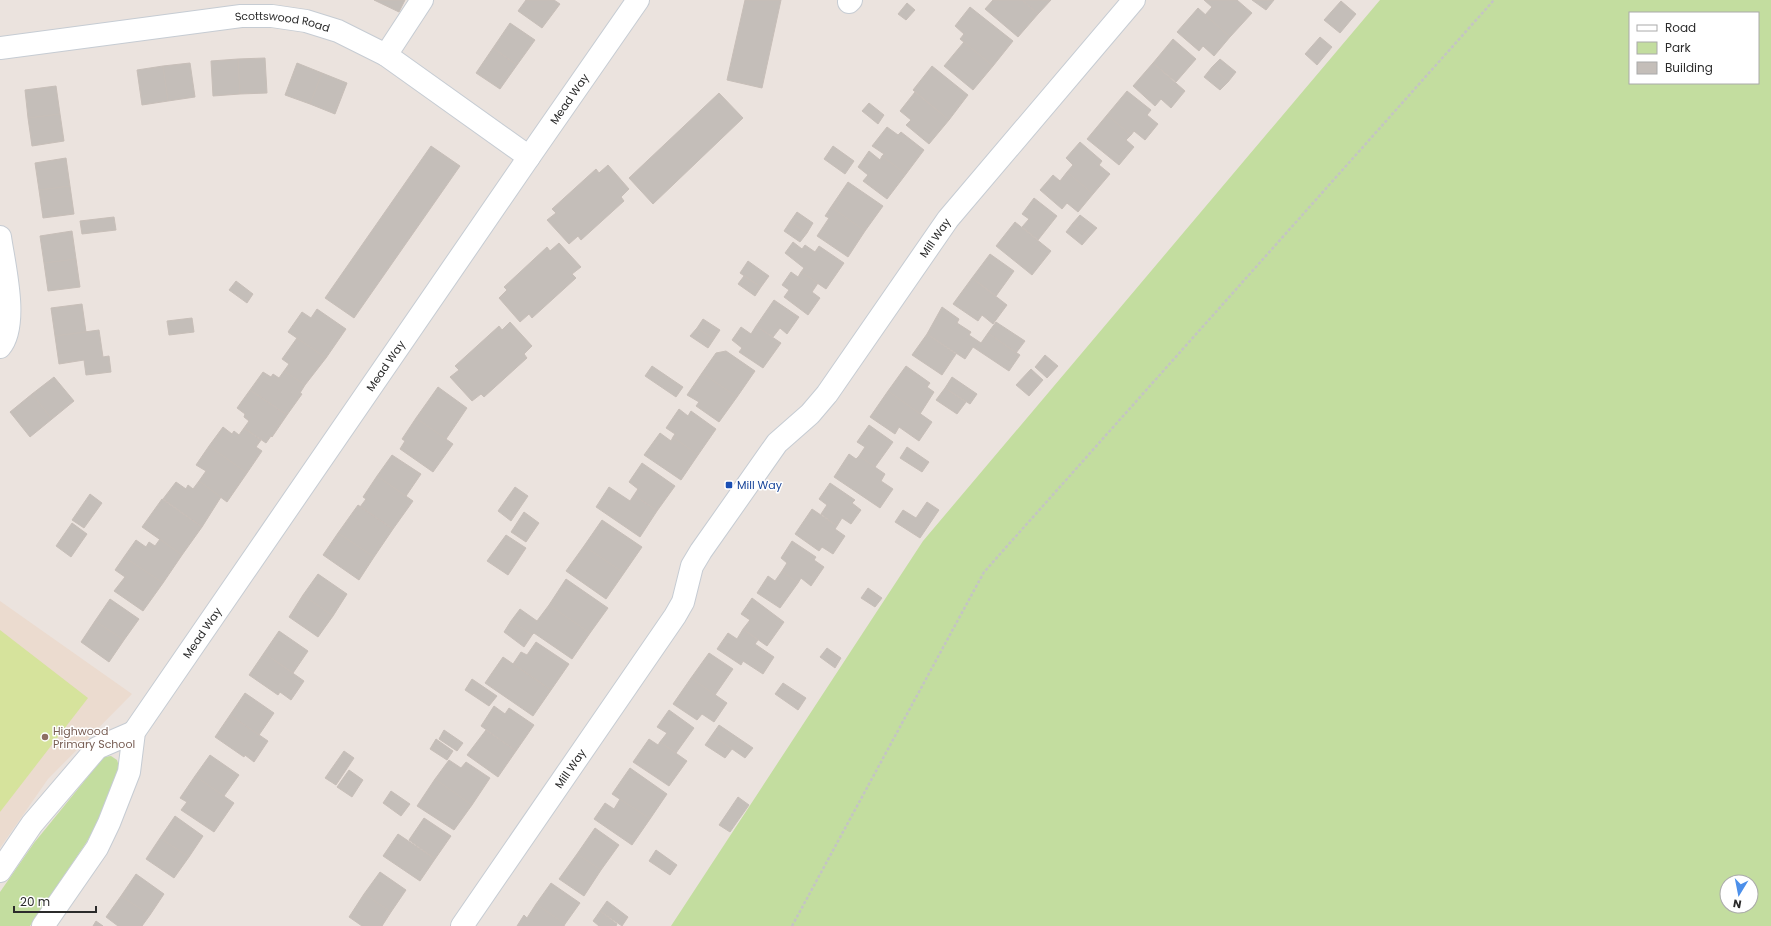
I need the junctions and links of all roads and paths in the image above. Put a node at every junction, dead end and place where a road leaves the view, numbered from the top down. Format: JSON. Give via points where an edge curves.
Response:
{"nodes":[{"id":1,"x":422,"y":0,"type":"edge"},
{"id":2,"x":638,"y":0,"type":"edge"},
{"id":3,"x":1134,"y":0,"type":"edge"},
{"id":4,"x":1494,"y":0,"type":"edge"},
{"id":5,"x":0,"y":48,"type":"edge"},
{"id":6,"x":386,"y":55,"type":"junction"},
{"id":7,"x":529,"y":157,"type":"junction"},
{"id":8,"x":0,"y":237,"type":"edge"},
{"id":9,"x":0,"y":347,"type":"edge"},
{"id":10,"x":134,"y":732,"type":"junction"},
{"id":11,"x":2,"y":864,"type":"edge"},
{"id":12,"x":43,"y":926,"type":"edge"},
{"id":13,"x":462,"y":926,"type":"edge"},
{"id":14,"x":792,"y":926,"type":"edge"}],
"edges":[{"from":1,"to":6,"type":"street"},
{"from":2,"to":7,"type":"street","name":"Mead Way"},
{"from":3,"to":13,"type":"street","name":"Mill Way","via":[[948,218],[827,394],[765,458],[701,550],[692,566],[683,602],[675,616]]},
{"from":4,"to":14,"type":"path","via":[[984,572]]},
{"from":5,"to":6,"type":"street","name":"Scottswood Road","via":[[241,16],[272,16],[306,21],[338,31]]},
{"from":6,"to":7,"type":"street","name":"Scottswood Road"},
{"from":7,"to":10,"type":"street","name":"Mead Way"},
{"from":8,"to":9,"type":"street","via":[[10,308],[6,340]]},
{"from":10,"to":11,"type":"street","via":[[97,748],[32,824]]},
{"from":10,"to":12,"type":"street","name":"Mead Way","via":[[129,772],[109,824],[97,848]]}]}
